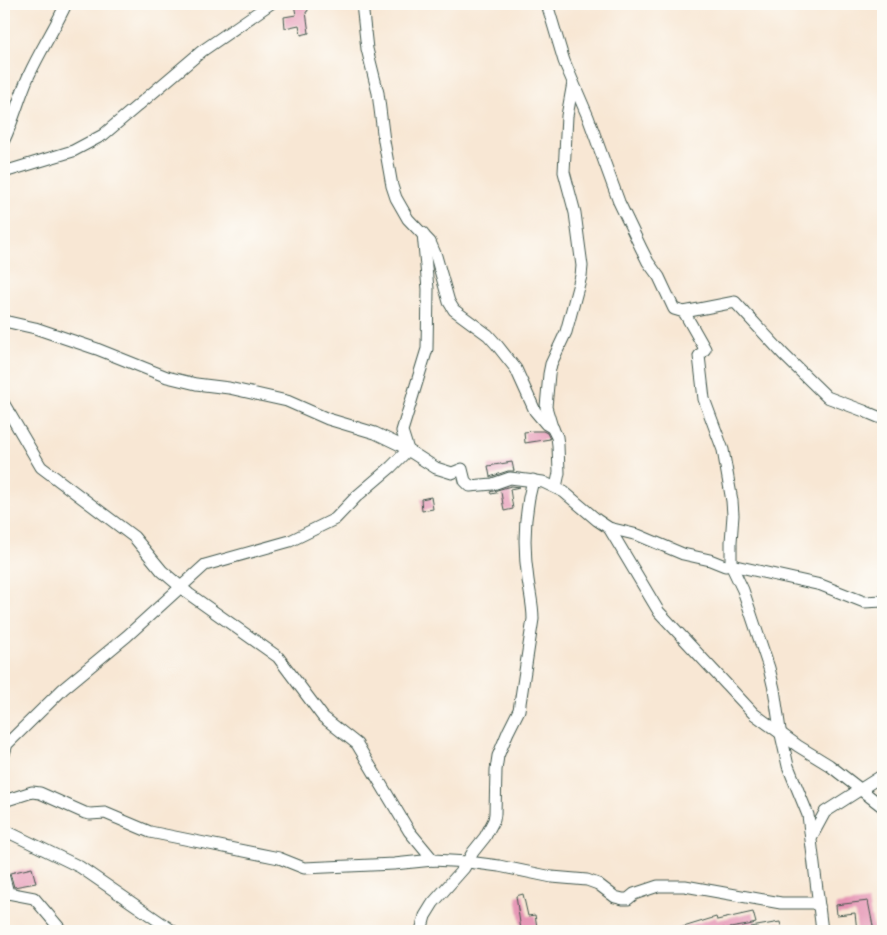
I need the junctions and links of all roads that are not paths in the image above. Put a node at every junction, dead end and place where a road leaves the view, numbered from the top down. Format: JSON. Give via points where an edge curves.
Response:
{"nodes":[{"id":1,"x":66,"y":4,"type":"edge"},
{"id":2,"x":270,"y":4,"type":"edge"},
{"id":3,"x":362,"y":4,"type":"edge"},
{"id":4,"x":547,"y":4,"type":"edge"},
{"id":5,"x":573,"y":83,"type":"junction"},
{"id":6,"x":4,"y":140,"type":"edge"},
{"id":7,"x":4,"y":172,"type":"edge"},
{"id":8,"x":422,"y":233,"type":"junction"},
{"id":9,"x":684,"y":312,"type":"junction"},
{"id":10,"x":4,"y":321,"type":"edge"},
{"id":11,"x":4,"y":404,"type":"edge"},
{"id":12,"x":883,"y":420,"type":"edge"},
{"id":13,"x":552,"y":428,"type":"junction"},
{"id":14,"x":408,"y":450,"type":"junction"},
{"id":15,"x":533,"y":480,"type":"junction"},
{"id":16,"x":556,"y":487,"type":"junction"},
{"id":17,"x":609,"y":528,"type":"junction"},
{"id":18,"x":731,"y":565,"type":"junction"},
{"id":19,"x":181,"y":587,"type":"junction"},
{"id":20,"x":883,"y":601,"type":"edge"},
{"id":21,"x":781,"y":734,"type":"junction"},
{"id":22,"x":4,"y":754,"type":"edge"},
{"id":23,"x":883,"y":775,"type":"edge"},
{"id":24,"x":861,"y":789,"type":"junction"},
{"id":25,"x":4,"y":801,"type":"edge"},
{"id":26,"x":883,"y":807,"type":"edge"},
{"id":27,"x":4,"y":830,"type":"edge"},
{"id":28,"x":812,"y":836,"type":"junction"},
{"id":29,"x":433,"y":860,"type":"junction"},
{"id":30,"x":468,"y":862,"type":"junction"},
{"id":31,"x":4,"y":878,"type":"edge"},
{"id":32,"x":819,"y":906,"type":"junction"},
{"id":33,"x":62,"y":931,"type":"edge"},
{"id":34,"x":173,"y":931,"type":"edge"},
{"id":35,"x":421,"y":931,"type":"edge"},
{"id":36,"x":822,"y":931,"type":"edge"}],
"edges":[{"from":1,"to":6,"type":"street","via":[[29,74]]},
{"from":2,"to":7,"type":"street","via":[[186,63],[103,135],[65,154]]},
{"from":3,"to":8,"type":"street","via":[[392,186],[408,219]]},
{"from":4,"to":5,"type":"street"},
{"from":5,"to":9,"type":"street","via":[[631,229],[648,262],[660,277],[674,309]]},
{"from":5,"to":13,"type":"street","via":[[567,116],[564,172],[575,213],[582,266],[566,332],[550,364],[546,407]]},
{"from":8,"to":13,"type":"street","via":[[436,256],[448,302],[497,345],[516,369],[535,411]]},
{"from":8,"to":14,"type":"street","via":[[428,289],[427,349],[402,431]]},
{"from":9,"to":12,"type":"street","via":[[735,302],[827,398]]},
{"from":9,"to":18,"type":"street","via":[[704,349],[699,356],[702,389],[722,450],[732,501]]},
{"from":10,"to":14,"type":"street","via":[[97,349],[167,377],[287,401],[328,419],[375,433]]},
{"from":11,"to":19,"type":"street","via":[[41,466],[134,537],[162,571]]},
{"from":13,"to":16,"type":"street","via":[[559,453]]},
{"from":14,"to":15,"type":"street","via":[[436,468],[452,473],[462,469],[465,482],[470,486],[493,484],[510,478]]},
{"from":14,"to":19,"type":"street","via":[[334,519],[290,541],[205,565]]},
{"from":15,"to":16,"type":"street"},
{"from":15,"to":30,"type":"street","via":[[524,531],[533,619],[521,699],[498,756],[494,820]]},
{"from":16,"to":17,"type":"street"},
{"from":17,"to":18,"type":"street","via":[[638,535],[696,558]]},
{"from":17,"to":21,"type":"street","via":[[659,612],[754,714]]},
{"from":18,"to":20,"type":"street","via":[[821,585],[864,602]]},
{"from":18,"to":21,"type":"street","via":[[769,668]]},
{"from":19,"to":22,"type":"street","via":[[63,689],[7,744]]},
{"from":19,"to":29,"type":"street","via":[[278,657],[323,717],[357,744],[409,831]]},
{"from":21,"to":24,"type":"street"},
{"from":21,"to":28,"type":"street","via":[[788,766],[808,815]]},
{"from":23,"to":24,"type":"street"},
{"from":24,"to":26,"type":"street"},
{"from":24,"to":28,"type":"street","via":[[825,812]]},
{"from":25,"to":29,"type":"street","via":[[32,792],[40,793],[85,813],[105,814],[150,832],[279,858],[304,868]]},
{"from":27,"to":34,"type":"street","via":[[80,867]]},
{"from":28,"to":32,"type":"street"},
{"from":29,"to":30,"type":"street"},
{"from":30,"to":32,"type":"street","via":[[587,880],[623,899],[658,886],[678,886]]},
{"from":30,"to":35,"type":"street","via":[[432,903]]},
{"from":31,"to":33,"type":"street","via":[[8,893],[34,898]]},
{"from":32,"to":36,"type":"street"}]}
